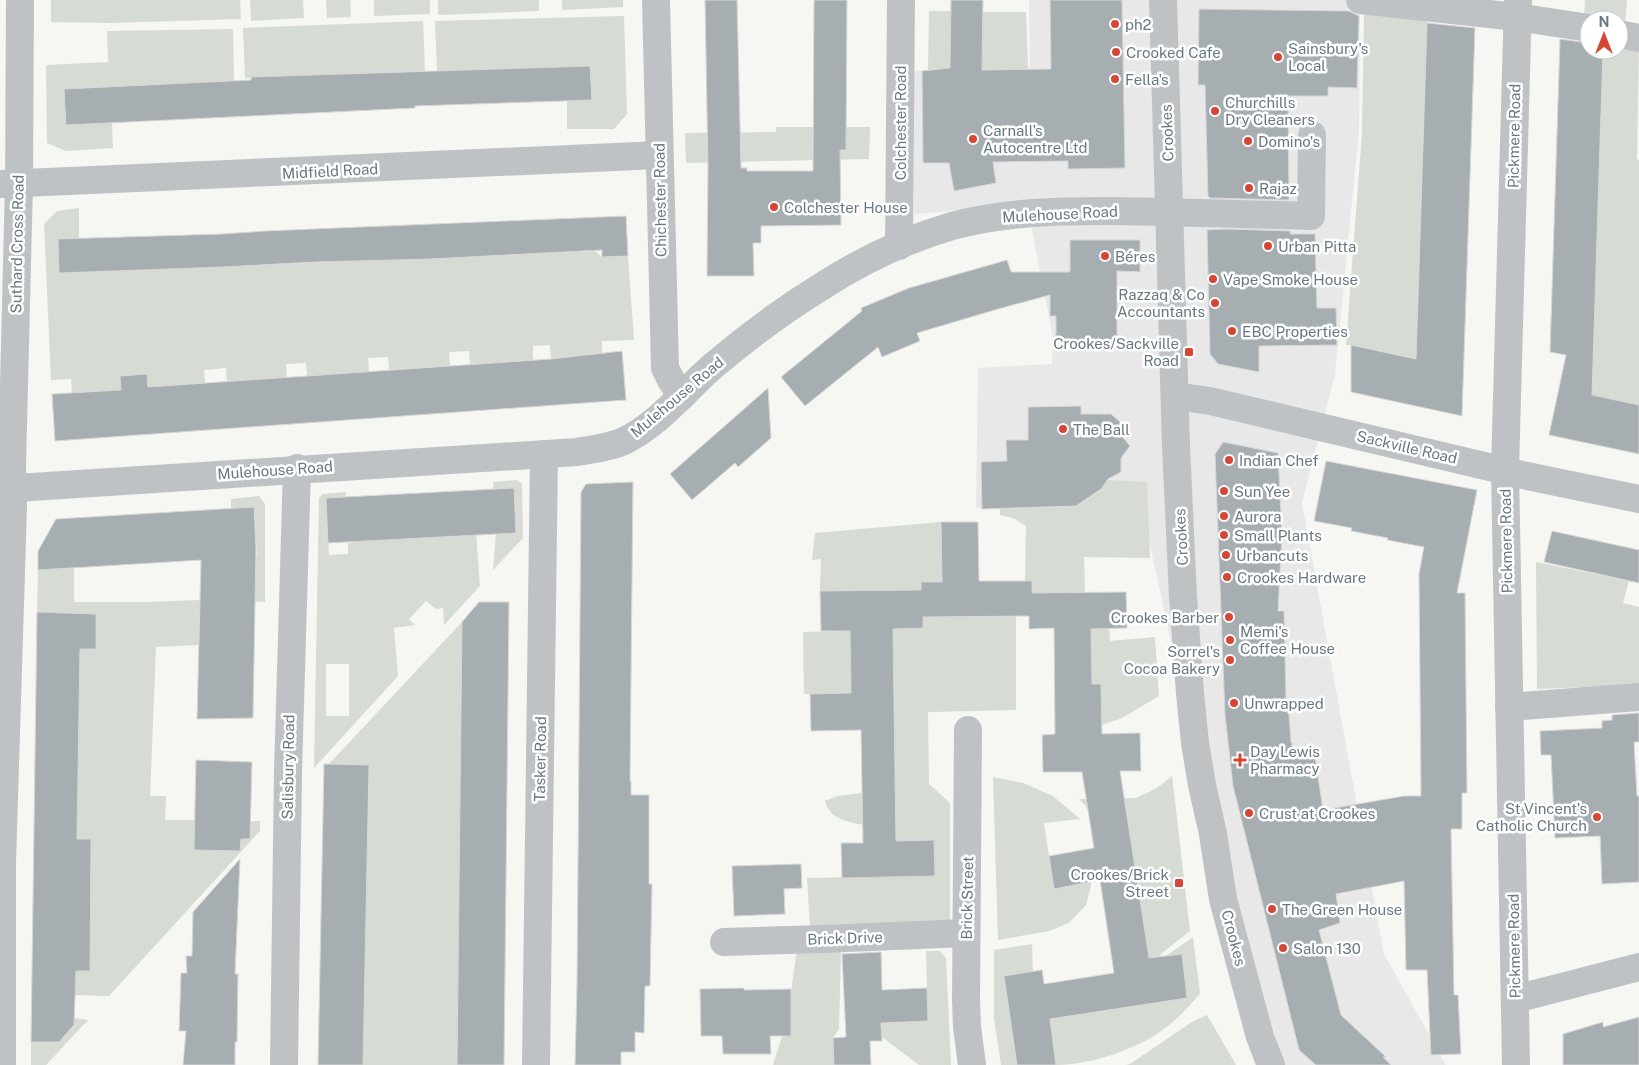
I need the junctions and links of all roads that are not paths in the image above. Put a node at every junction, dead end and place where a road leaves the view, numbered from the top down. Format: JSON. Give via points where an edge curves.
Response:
{"nodes":[{"id":1,"x":20,"y":0,"type":"edge"},
{"id":2,"x":656,"y":0,"type":"edge"},
{"id":3,"x":901,"y":0,"type":"edge"},
{"id":4,"x":1163,"y":0,"type":"edge"},
{"id":5,"x":1360,"y":0,"type":"edge"},
{"id":6,"x":1517,"y":9,"type":"edge"},
{"id":7,"x":1579,"y":26,"type":"edge"},
{"id":8,"x":1312,"y":135,"type":"dead end"},
{"id":9,"x":659,"y":155,"type":"junction"},
{"id":10,"x":9,"y":183,"type":"edge"},
{"id":11,"x":1170,"y":213,"type":"junction"},
{"id":12,"x":900,"y":246,"type":"junction"},
{"id":13,"x":682,"y":396,"type":"junction"},
{"id":14,"x":1175,"y":396,"type":"junction"},
{"id":15,"x":544,"y":454,"type":"junction"},
{"id":16,"x":297,"y":468,"type":"junction"},
{"id":17,"x":1505,"y":470,"type":"junction"},
{"id":18,"x":6,"y":488,"type":"edge"},
{"id":19,"x":1639,"y":499,"type":"edge"},
{"id":20,"x":1639,"y":697,"type":"edge"},
{"id":21,"x":1510,"y":708,"type":"junction"},
{"id":22,"x":968,"y":730,"type":"dead end"},
{"id":23,"x":1,"y":862,"type":"edge"},
{"id":24,"x":966,"y":933,"type":"junction"},
{"id":25,"x":724,"y":942,"type":"dead end"},
{"id":26,"x":1639,"y":967,"type":"edge"},
{"id":27,"x":1515,"y":999,"type":"junction"},
{"id":28,"x":2,"y":1065,"type":"edge"},
{"id":29,"x":284,"y":1065,"type":"edge"},
{"id":30,"x":536,"y":1065,"type":"edge"},
{"id":31,"x":972,"y":1065,"type":"edge"},
{"id":32,"x":1271,"y":1065,"type":"edge"},
{"id":33,"x":1516,"y":1065,"type":"edge"}],
"edges":[{"from":1,"to":10,"type":"street","name":"Suthard Cross Road"},
{"from":2,"to":9,"type":"street","name":"Chichester Road"},
{"from":3,"to":12,"type":"street","name":"Colchester Road"},
{"from":4,"to":11,"type":"street","name":"Crookes"},
{"from":5,"to":6,"type":"street"},
{"from":6,"to":7,"type":"street"},
{"from":6,"to":17,"type":"street","name":"Pickmere Road"},
{"from":8,"to":11,"type":"street","name":"Mulehouse Road","via":[[1311,216]]},
{"from":9,"to":10,"type":"street","name":"Midfield Road"},
{"from":9,"to":13,"type":"street","name":"Chichester Road","via":[[665,368]]},
{"from":10,"to":18,"type":"street","name":"Suthard Cross Road","via":[[12,466]]},
{"from":11,"to":12,"type":"street","name":"Mulehouse Road","via":[[1028,213],[953,226]]},
{"from":11,"to":14,"type":"street","name":"Crookes"},
{"from":12,"to":13,"type":"street","name":"Mulehouse Road","via":[[825,284],[776,317],[711,368]]},
{"from":13,"to":15,"type":"street","name":"Mulehouse Road","via":[[623,442],[605,448]]},
{"from":14,"to":17,"type":"street","name":"Sackville Road","via":[[1210,401]]},
{"from":14,"to":32,"type":"street","name":"Crookes","via":[[1183,596],[1195,743],[1223,900]]},
{"from":15,"to":16,"type":"street","name":"Mulehouse Road"},
{"from":15,"to":30,"type":"street","name":"Tasker Road"},
{"from":16,"to":18,"type":"street","name":"Mulehouse Road"},
{"from":16,"to":29,"type":"street","name":"Salisbury Road"},
{"from":17,"to":19,"type":"street","name":"Sackville Road"},
{"from":17,"to":21,"type":"street","name":"Pickmere Road"},
{"from":18,"to":23,"type":"street","name":"Suthard Cross Road"},
{"from":20,"to":21,"type":"street"},
{"from":21,"to":27,"type":"street","name":"Pickmere Road"},
{"from":22,"to":24,"type":"street","name":"Brick Street"},
{"from":23,"to":28,"type":"street","name":"Suthard Cross Road"},
{"from":24,"to":25,"type":"street","name":"Brick Drive"},
{"from":24,"to":31,"type":"street","name":"Brick Street","via":[[967,1018]]},
{"from":26,"to":27,"type":"street"},
{"from":27,"to":33,"type":"street","name":"Pickmere Road"}]}
